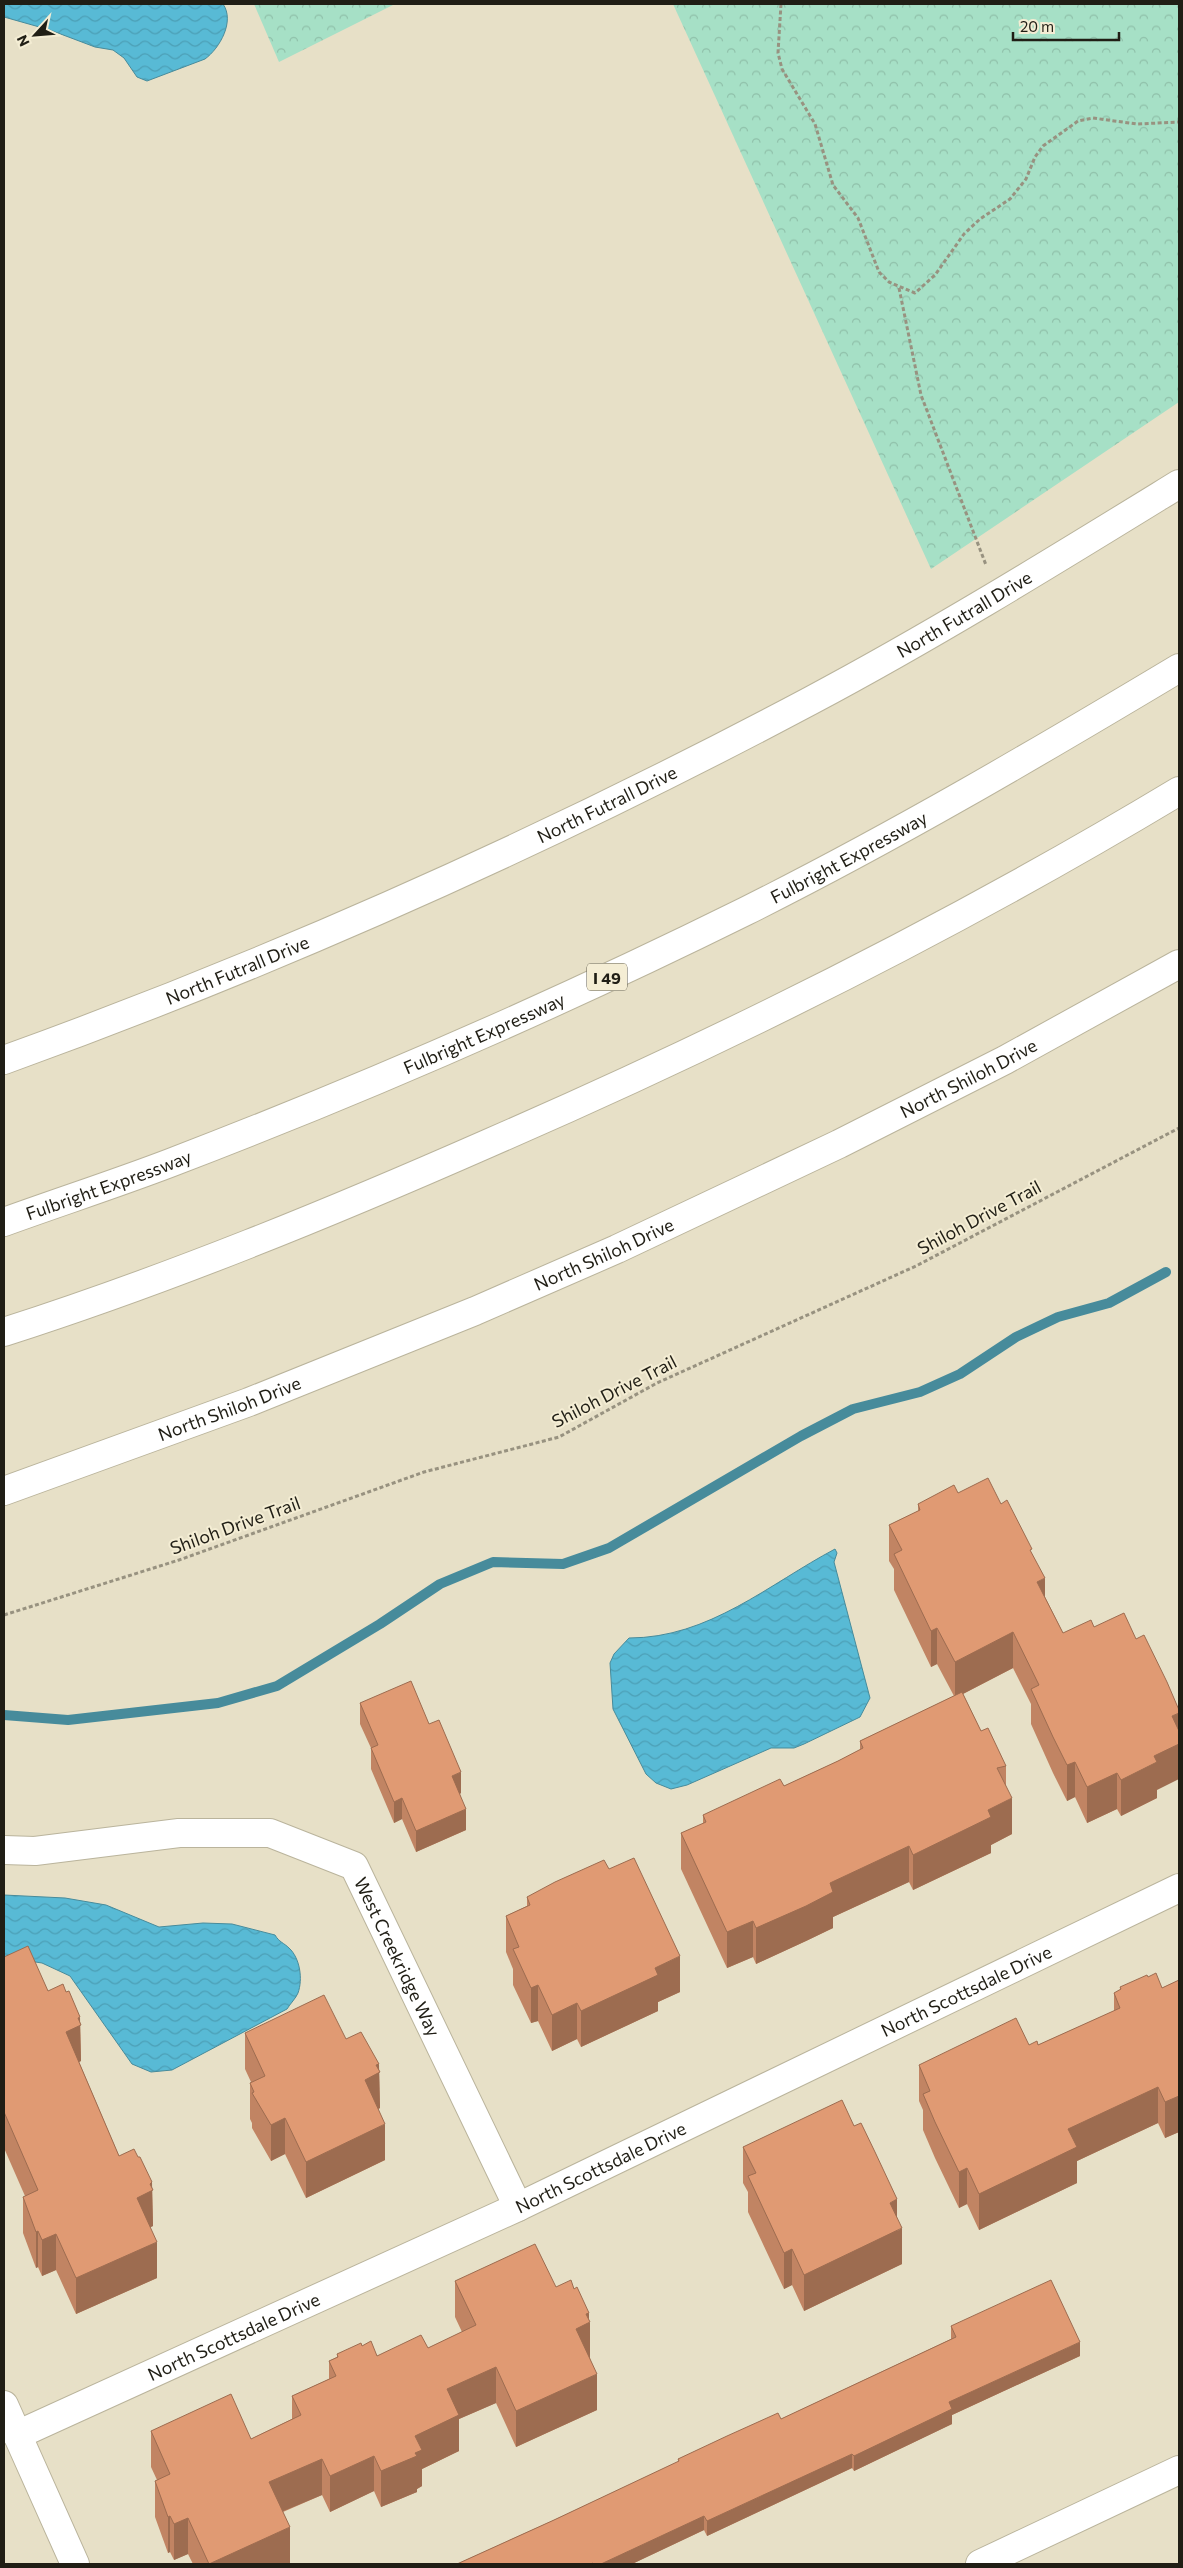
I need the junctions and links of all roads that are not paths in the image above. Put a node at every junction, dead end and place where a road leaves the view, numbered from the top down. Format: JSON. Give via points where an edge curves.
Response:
{"nodes":[{"id":1,"x":1179,"y":484,"type":"edge"},
{"id":2,"x":1179,"y":668,"type":"edge"},
{"id":3,"x":1179,"y":791,"type":"edge"},
{"id":4,"x":1178,"y":968,"type":"edge"},
{"id":5,"x":4,"y":1060,"type":"edge"},
{"id":6,"x":4,"y":1222,"type":"edge"},
{"id":7,"x":4,"y":1332,"type":"edge"},
{"id":8,"x":4,"y":1491,"type":"edge"},
{"id":9,"x":4,"y":1850,"type":"edge"},
{"id":10,"x":1179,"y":1888,"type":"edge"},
{"id":11,"x":518,"y":2207,"type":"junction"},
{"id":12,"x":4,"y":2405,"type":"edge"},
{"id":13,"x":17,"y":2435,"type":"junction"},
{"id":14,"x":1179,"y":2470,"type":"edge"},
{"id":15,"x":74,"y":2564,"type":"edge"},
{"id":16,"x":980,"y":2564,"type":"edge"}],
"edges":[{"from":1,"to":5,"type":"main road","name":"North Futrall Drive","via":[[995,597],[811,700],[638,789],[346,924],[219,978]]},
{"from":2,"to":6,"type":"main road","name":"Fulbright Expressway","number":"I 49","via":[[918,820],[746,911],[564,998],[364,1086],[168,1164]]},
{"from":3,"to":7,"type":"main road","via":[[895,949],[758,1020],[568,1109],[411,1178],[208,1260]]},
{"from":4,"to":8,"type":"main road","name":"North Shiloh Drive","via":[[848,1140],[618,1249],[248,1402]]},
{"from":9,"to":11,"type":"main road","name":"West Creekridge Way","via":[[35,1851],[179,1832],[270,1833],[354,1866]]},
{"from":10,"to":11,"type":"main road","name":"North Scottsdale Drive"},
{"from":11,"to":13,"type":"main road","name":"North Scottsdale Drive"},
{"from":12,"to":13,"type":"main road"},
{"from":13,"to":15,"type":"main road"},
{"from":14,"to":16,"type":"main road"}]}
